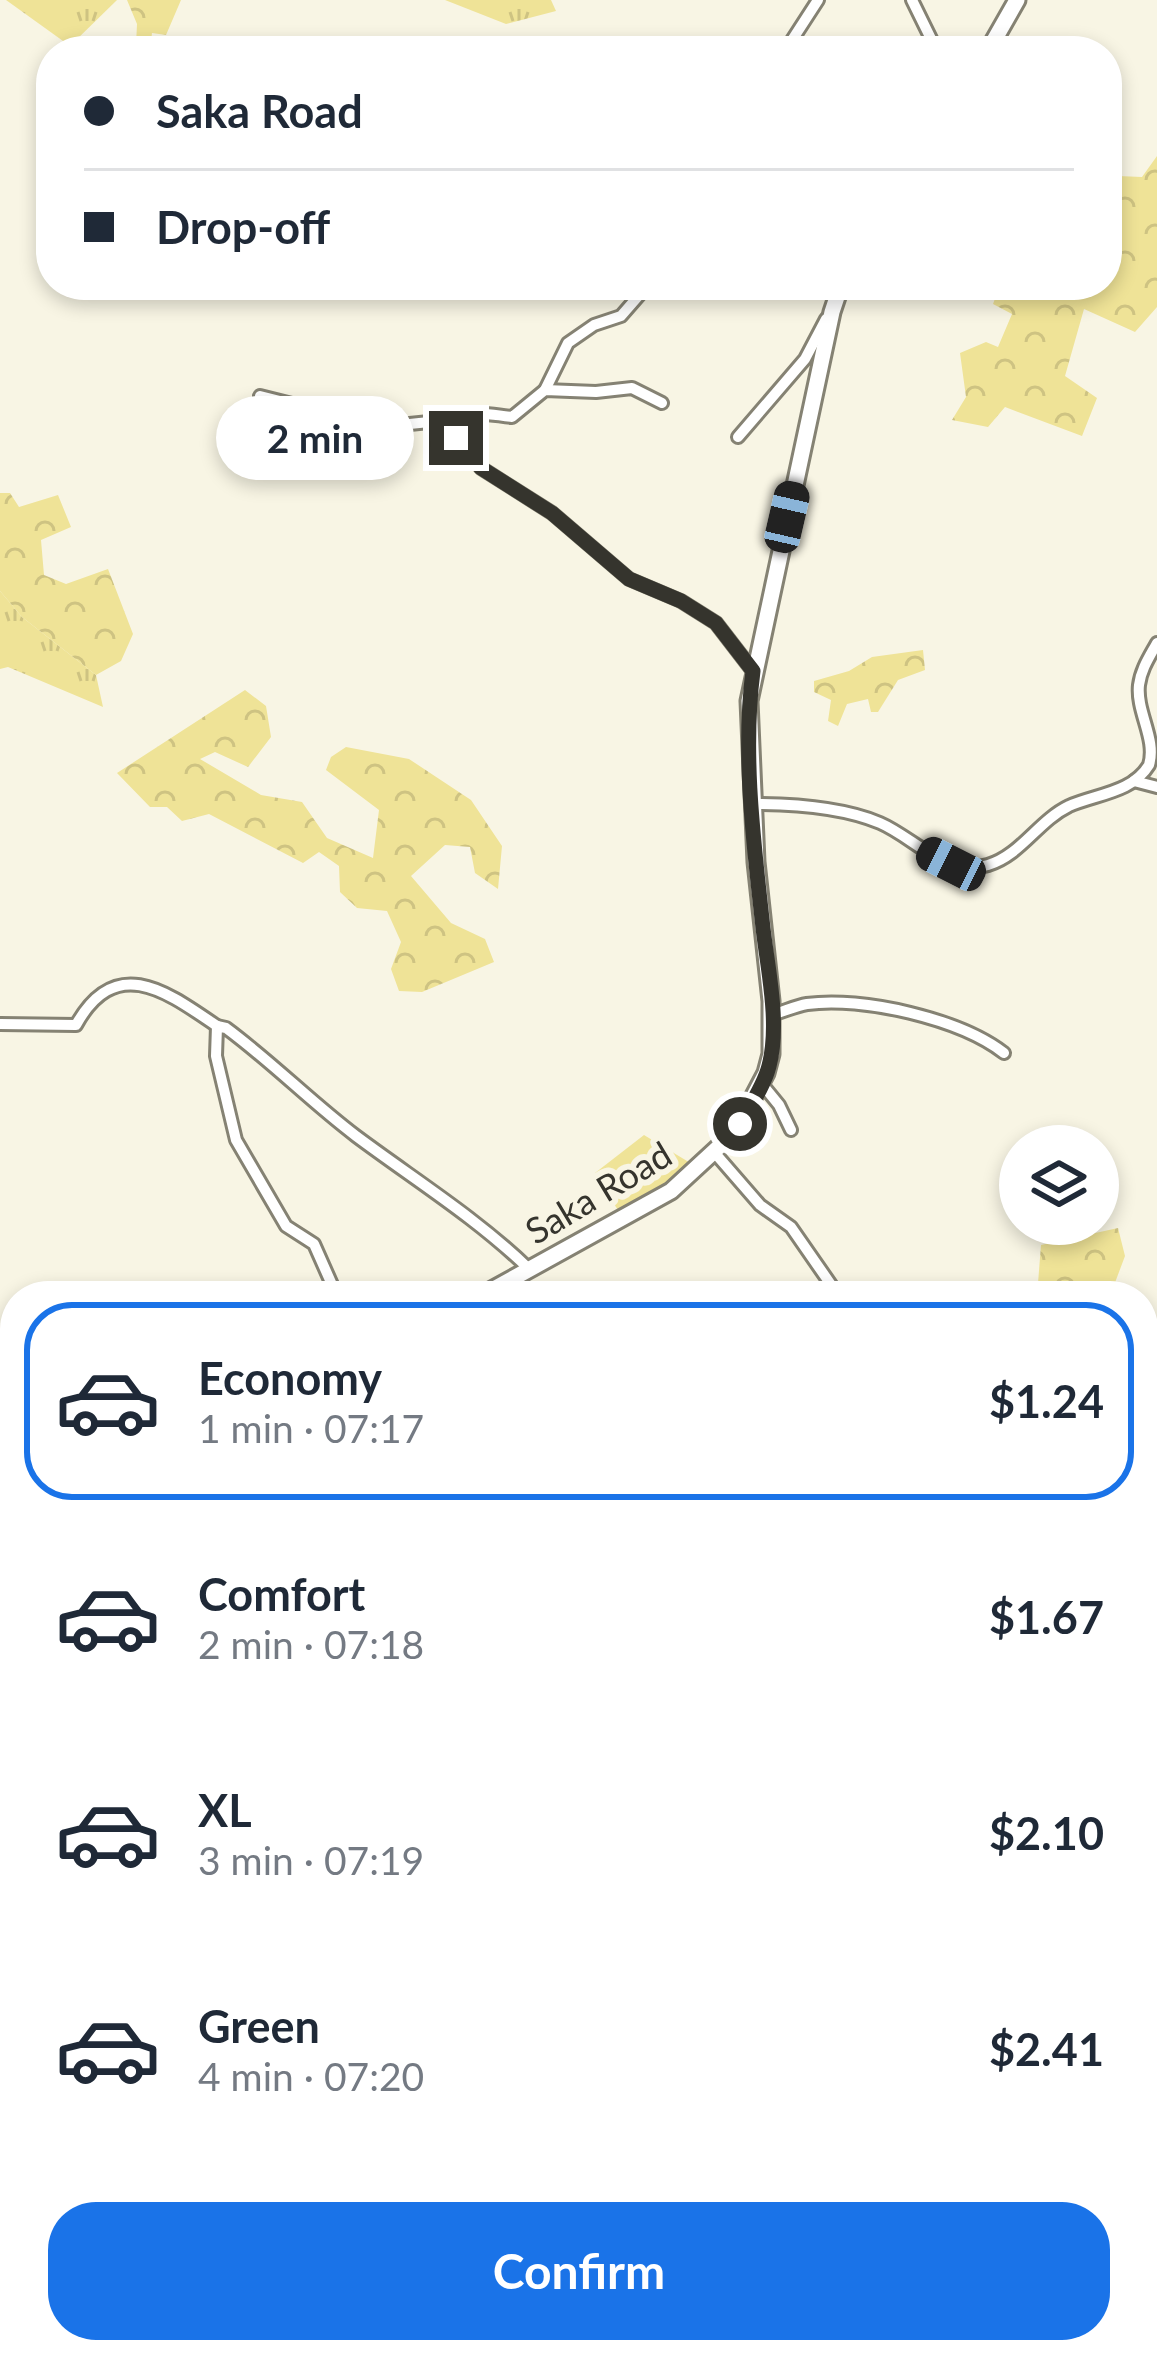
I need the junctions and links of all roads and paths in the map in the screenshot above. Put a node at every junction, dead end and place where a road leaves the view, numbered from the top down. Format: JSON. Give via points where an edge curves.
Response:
{"nodes":[{"id":1,"x":818,"y":0,"type":"edge"},
{"id":2,"x":912,"y":0,"type":"edge"},
{"id":3,"x":1017,"y":0,"type":"edge"},
{"id":4,"x":794,"y":36,"type":"edge"},
{"id":5,"x":930,"y":36,"type":"edge"},
{"id":6,"x":997,"y":36,"type":"edge"},
{"id":7,"x":635,"y":300,"type":"edge"},
{"id":8,"x":836,"y":300,"type":"edge"},
{"id":9,"x":832,"y":312,"type":"junction"},
{"id":10,"x":545,"y":390,"type":"junction"},
{"id":11,"x":260,"y":396,"type":"dead end"},
{"id":12,"x":662,"y":403,"type":"dead end"},
{"id":13,"x":458,"y":419,"type":"junction"},
{"id":14,"x":738,"y":437,"type":"dead end"},
{"id":15,"x":1157,"y":643,"type":"edge"},
{"id":16,"x":753,"y":671,"type":"junction"},
{"id":17,"x":1134,"y":781,"type":"junction"},
{"id":18,"x":1157,"y":787,"type":"edge"},
{"id":19,"x":753,"y":803,"type":"junction"},
{"id":20,"x":771,"y":1015,"type":"junction"},
{"id":21,"x":0,"y":1024,"type":"edge"},
{"id":22,"x":217,"y":1026,"type":"junction"},
{"id":23,"x":1004,"y":1053,"type":"dead end"},
{"id":24,"x":761,"y":1083,"type":"junction"},
{"id":25,"x":791,"y":1130,"type":"dead end"},
{"id":26,"x":713,"y":1152,"type":"junction"},
{"id":27,"x":528,"y":1268,"type":"junction"},
{"id":28,"x":330,"y":1281,"type":"edge"},
{"id":29,"x":506,"y":1281,"type":"edge"},
{"id":30,"x":828,"y":1281,"type":"edge"}],
"edges":[{"from":1,"to":4,"type":"street"},
{"from":2,"to":5,"type":"street"},
{"from":3,"to":6,"type":"main road"},
{"from":7,"to":10,"type":"street","via":[[568,343]]},
{"from":8,"to":9,"type":"main road","name":"Saka Road"},
{"from":9,"to":14,"type":"street","via":[[805,359]]},
{"from":9,"to":16,"type":"main road","name":"Saka Road"},
{"from":10,"to":12,"type":"street","via":[[632,388]]},
{"from":10,"to":13,"type":"street","via":[[512,417],[470,412]]},
{"from":11,"to":13,"type":"street","via":[[376,434]]},
{"from":13,"to":16,"type":"street","via":[[456,438],[481,468],[552,513],[629,579],[716,623]]},
{"from":15,"to":17,"type":"street","via":[[1139,688],[1154,748]]},
{"from":16,"to":19,"type":"main road","name":"Saka Road"},
{"from":17,"to":18,"type":"street"},
{"from":17,"to":19,"type":"street","via":[[1070,806],[1010,854],[976,868],[951,864],[880,823]]},
{"from":19,"to":20,"type":"main road","name":"Saka Road"},
{"from":20,"to":23,"type":"street","via":[[806,1004],[854,1004],[953,1025]]},
{"from":20,"to":24,"type":"main road","name":"Saka Road"},
{"from":21,"to":22,"type":"street","via":[[76,1025],[100,996],[124,983],[162,990]]},
{"from":22,"to":27,"type":"street","via":[[481,1223]]},
{"from":22,"to":28,"type":"street","via":[[236,1140],[286,1226],[314,1244]]},
{"from":24,"to":25,"type":"street"},
{"from":24,"to":26,"type":"main road","name":"Saka Road","via":[[735,1132]]},
{"from":26,"to":27,"type":"main road","name":"Saka Road","via":[[671,1191]]},
{"from":26,"to":30,"type":"street","via":[[791,1227]]},
{"from":27,"to":29,"type":"main road","name":"Saka Road"}]}
